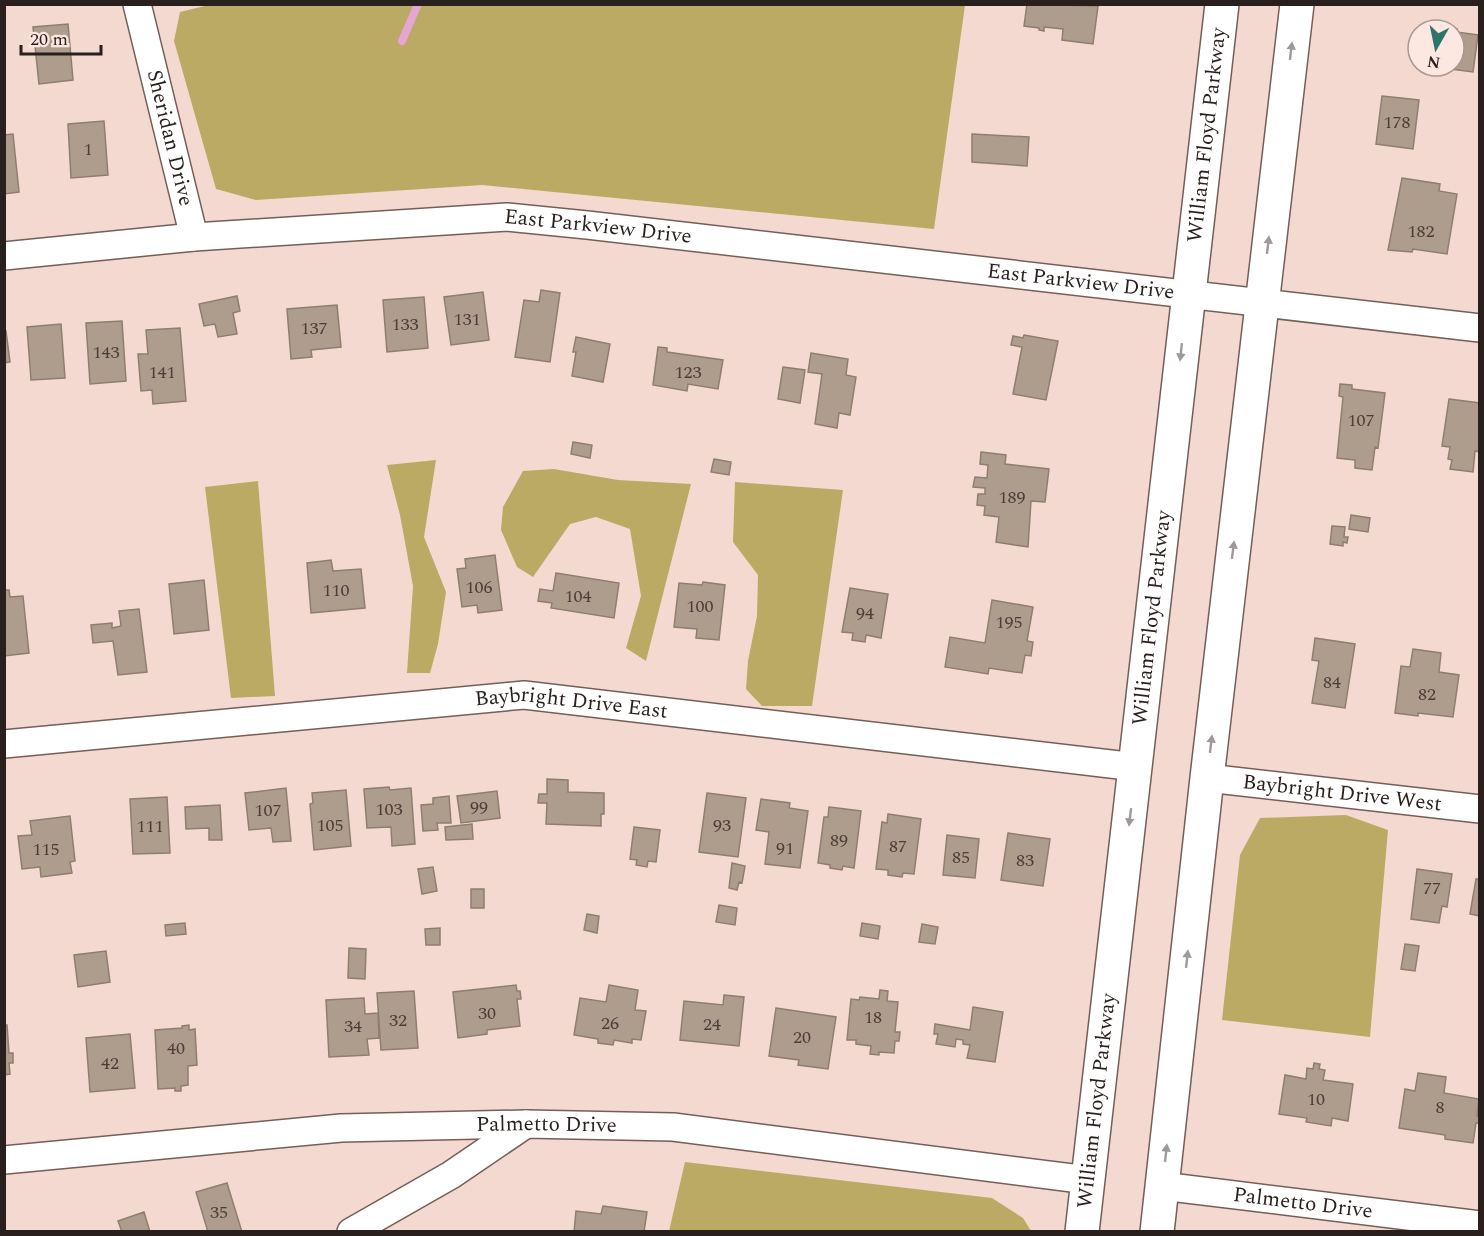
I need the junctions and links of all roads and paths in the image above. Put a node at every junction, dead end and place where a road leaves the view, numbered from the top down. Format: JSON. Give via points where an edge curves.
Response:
{"nodes":[{"id":1,"x":137,"y":4,"type":"edge"},
{"id":2,"x":1222,"y":4,"type":"edge"},
{"id":3,"x":1297,"y":4,"type":"edge"},
{"id":4,"x":194,"y":237,"type":"junction"},
{"id":5,"x":4,"y":255,"type":"edge"},
{"id":6,"x":1188,"y":294,"type":"junction"},
{"id":7,"x":1262,"y":303,"type":"junction"},
{"id":8,"x":1479,"y":328,"type":"edge"},
{"id":9,"x":4,"y":744,"type":"edge"},
{"id":10,"x":1136,"y":767,"type":"junction"},
{"id":11,"x":1207,"y":778,"type":"junction"},
{"id":12,"x":1479,"y":808,"type":"edge"},
{"id":13,"x":526,"y":1124,"type":"junction"},
{"id":14,"x":4,"y":1160,"type":"edge"},
{"id":15,"x":1088,"y":1180,"type":"junction"},
{"id":16,"x":1162,"y":1186,"type":"junction"},
{"id":17,"x":1479,"y":1225,"type":"edge"},
{"id":18,"x":351,"y":1232,"type":"edge"},
{"id":19,"x":1082,"y":1232,"type":"edge"},
{"id":20,"x":1157,"y":1232,"type":"edge"}],
"edges":[{"from":1,"to":4,"type":"street","name":"Sheridan Drive"},
{"from":2,"to":6,"type":"highway","name":"William Floyd Parkway"},
{"from":7,"to":3,"type":"highway","one_way":true},
{"from":4,"to":5,"type":"street","name":"East Parkview Drive"},
{"from":4,"to":6,"type":"street","name":"East Parkview Drive","via":[[507,217]]},
{"from":6,"to":7,"type":"street","name":"East Parkview Drive"},
{"from":6,"to":10,"type":"highway","name":"William Floyd Parkway","one_way":true},
{"from":7,"to":8,"type":"street","name":"East Parkview Drive"},
{"from":11,"to":7,"type":"highway","one_way":true},
{"from":9,"to":10,"type":"street","name":"Baybright Drive East","via":[[524,694]]},
{"from":10,"to":15,"type":"highway","name":"William Floyd Parkway","one_way":true},
{"from":11,"to":12,"type":"street","name":"Baybright Drive West"},
{"from":16,"to":11,"type":"highway","one_way":true},
{"from":13,"to":14,"type":"street","name":"Palmetto Drive","via":[[341,1128]]},
{"from":13,"to":15,"type":"street","name":"Palmetto Drive","via":[[673,1127]]},
{"from":13,"to":18,"type":"street","via":[[451,1175]]},
{"from":15,"to":19,"type":"highway","name":"William Floyd Parkway"},
{"from":16,"to":17,"type":"street","name":"Palmetto Drive"},
{"from":16,"to":20,"type":"highway"}]}
